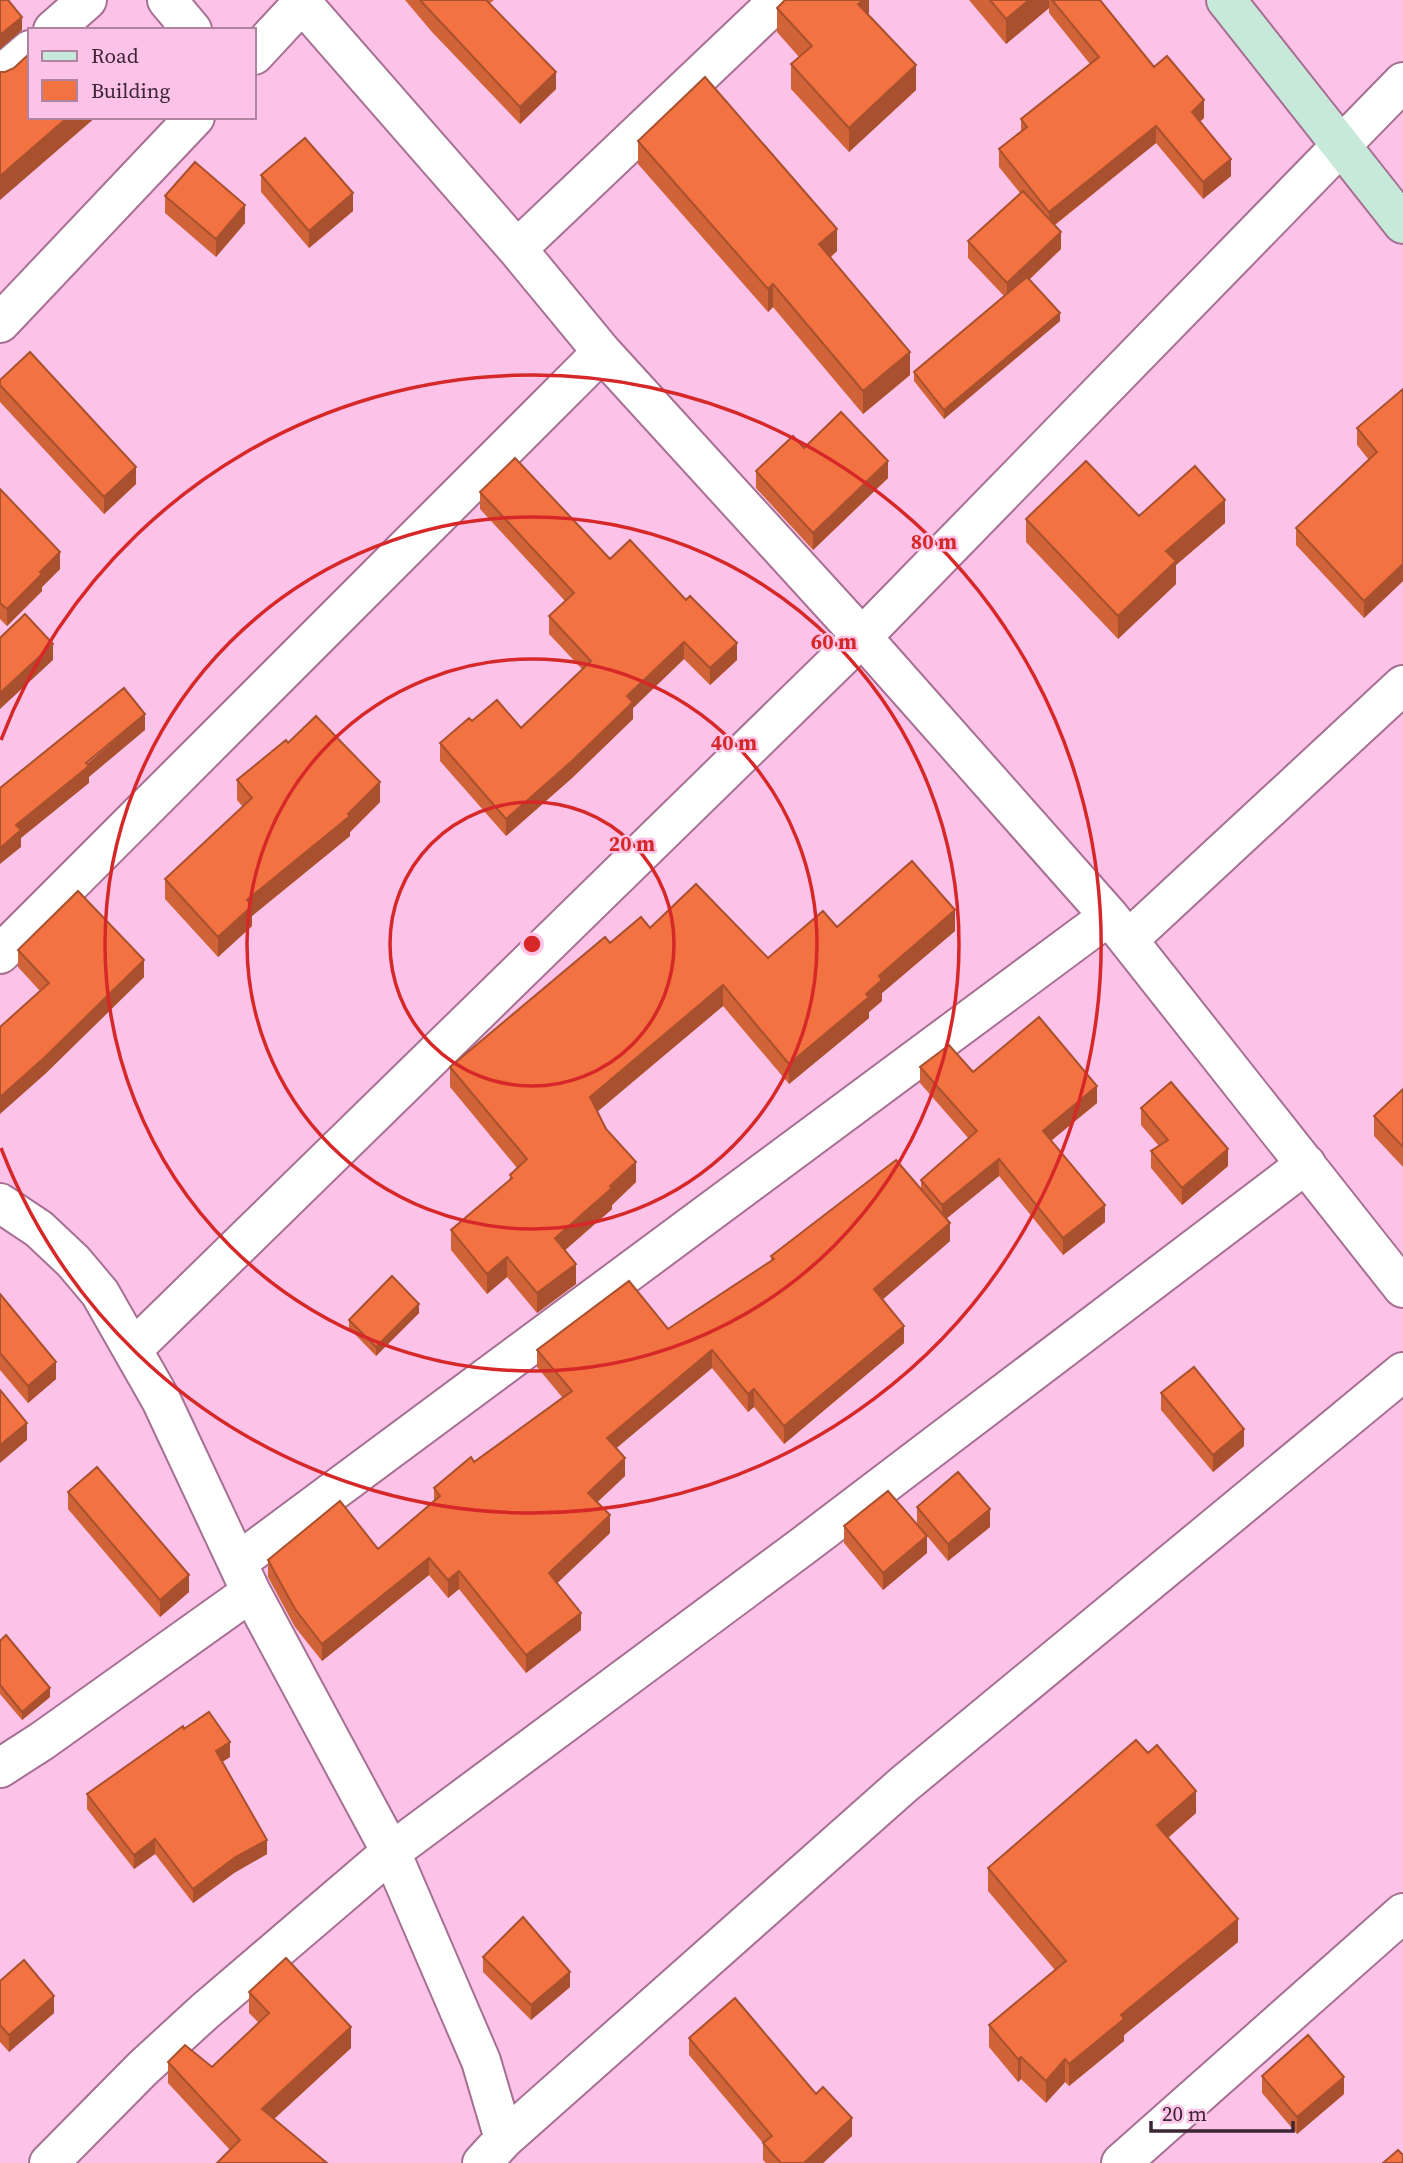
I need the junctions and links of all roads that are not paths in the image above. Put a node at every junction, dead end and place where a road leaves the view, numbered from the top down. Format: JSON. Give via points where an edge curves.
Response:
{"nodes":[{"id":1,"x":87,"y":0,"type":"edge"},
{"id":2,"x":167,"y":0,"type":"edge"},
{"id":3,"x":779,"y":0,"type":"edge"},
{"id":4,"x":1226,"y":0,"type":"edge"},
{"id":5,"x":304,"y":1,"type":"edge"},
{"id":6,"x":55,"y":28,"type":"edge"},
{"id":7,"x":190,"y":28,"type":"edge"},
{"id":8,"x":28,"y":52,"type":"edge"},
{"id":9,"x":256,"y":53,"type":"edge"},
{"id":10,"x":0,"y":76,"type":"edge"},
{"id":11,"x":1403,"y":82,"type":"edge"},
{"id":12,"x":193,"y":119,"type":"edge"},
{"id":13,"x":1342,"y":147,"type":"junction"},
{"id":14,"x":1403,"y":224,"type":"edge"},
{"id":15,"x":517,"y":249,"type":"junction"},
{"id":16,"x":0,"y":323,"type":"edge"},
{"id":17,"x":602,"y":352,"type":"junction"},
{"id":18,"x":862,"y":637,"type":"junction"},
{"id":19,"x":1403,"y":685,"type":"edge"},
{"id":20,"x":1119,"y":928,"type":"junction"},
{"id":21,"x":0,"y":954,"type":"edge"},
{"id":22,"x":1307,"y":1164,"type":"junction"},
{"id":23,"x":0,"y":1203,"type":"edge"},
{"id":24,"x":1403,"y":1288,"type":"edge"},
{"id":25,"x":133,"y":1349,"type":"junction"},
{"id":26,"x":1403,"y":1372,"type":"edge"},
{"id":27,"x":244,"y":1577,"type":"junction"},
{"id":28,"x":0,"y":1768,"type":"edge"},
{"id":29,"x":391,"y":1852,"type":"junction"},
{"id":30,"x":1403,"y":1913,"type":"edge"},
{"id":31,"x":493,"y":2151,"type":"edge"},
{"id":32,"x":49,"y":2163,"type":"edge"},
{"id":33,"x":1121,"y":2163,"type":"edge"}],
"edges":[{"from":1,"to":6,"type":"street"},
{"from":2,"to":7,"type":"street"},
{"from":3,"to":15,"type":"street"},
{"from":4,"to":13,"type":"street"},
{"from":5,"to":9,"type":"street"},
{"from":5,"to":15,"type":"street"},
{"from":8,"to":10,"type":"street"},
{"from":11,"to":13,"type":"street"},
{"from":12,"to":16,"type":"street"},
{"from":13,"to":14,"type":"street"},
{"from":13,"to":18,"type":"street"},
{"from":15,"to":17,"type":"street"},
{"from":17,"to":18,"type":"street"},
{"from":17,"to":21,"type":"street"},
{"from":18,"to":20,"type":"street"},
{"from":18,"to":25,"type":"street"},
{"from":19,"to":20,"type":"street"},
{"from":20,"to":22,"type":"street"},
{"from":20,"to":27,"type":"street"},
{"from":22,"to":24,"type":"street"},
{"from":22,"to":29,"type":"street"},
{"from":23,"to":25,"type":"street","via":[[39,1229],[73,1261],[100,1293]]},
{"from":25,"to":27,"type":"street"},
{"from":26,"to":31,"type":"street","via":[[903,1785]]},
{"from":27,"to":28,"type":"street","via":[[42,1741]]},
{"from":27,"to":29,"type":"street"},
{"from":29,"to":31,"type":"street","via":[[481,2061]]},
{"from":29,"to":32,"type":"street","via":[[204,2012]]},
{"from":30,"to":33,"type":"street"}]}
